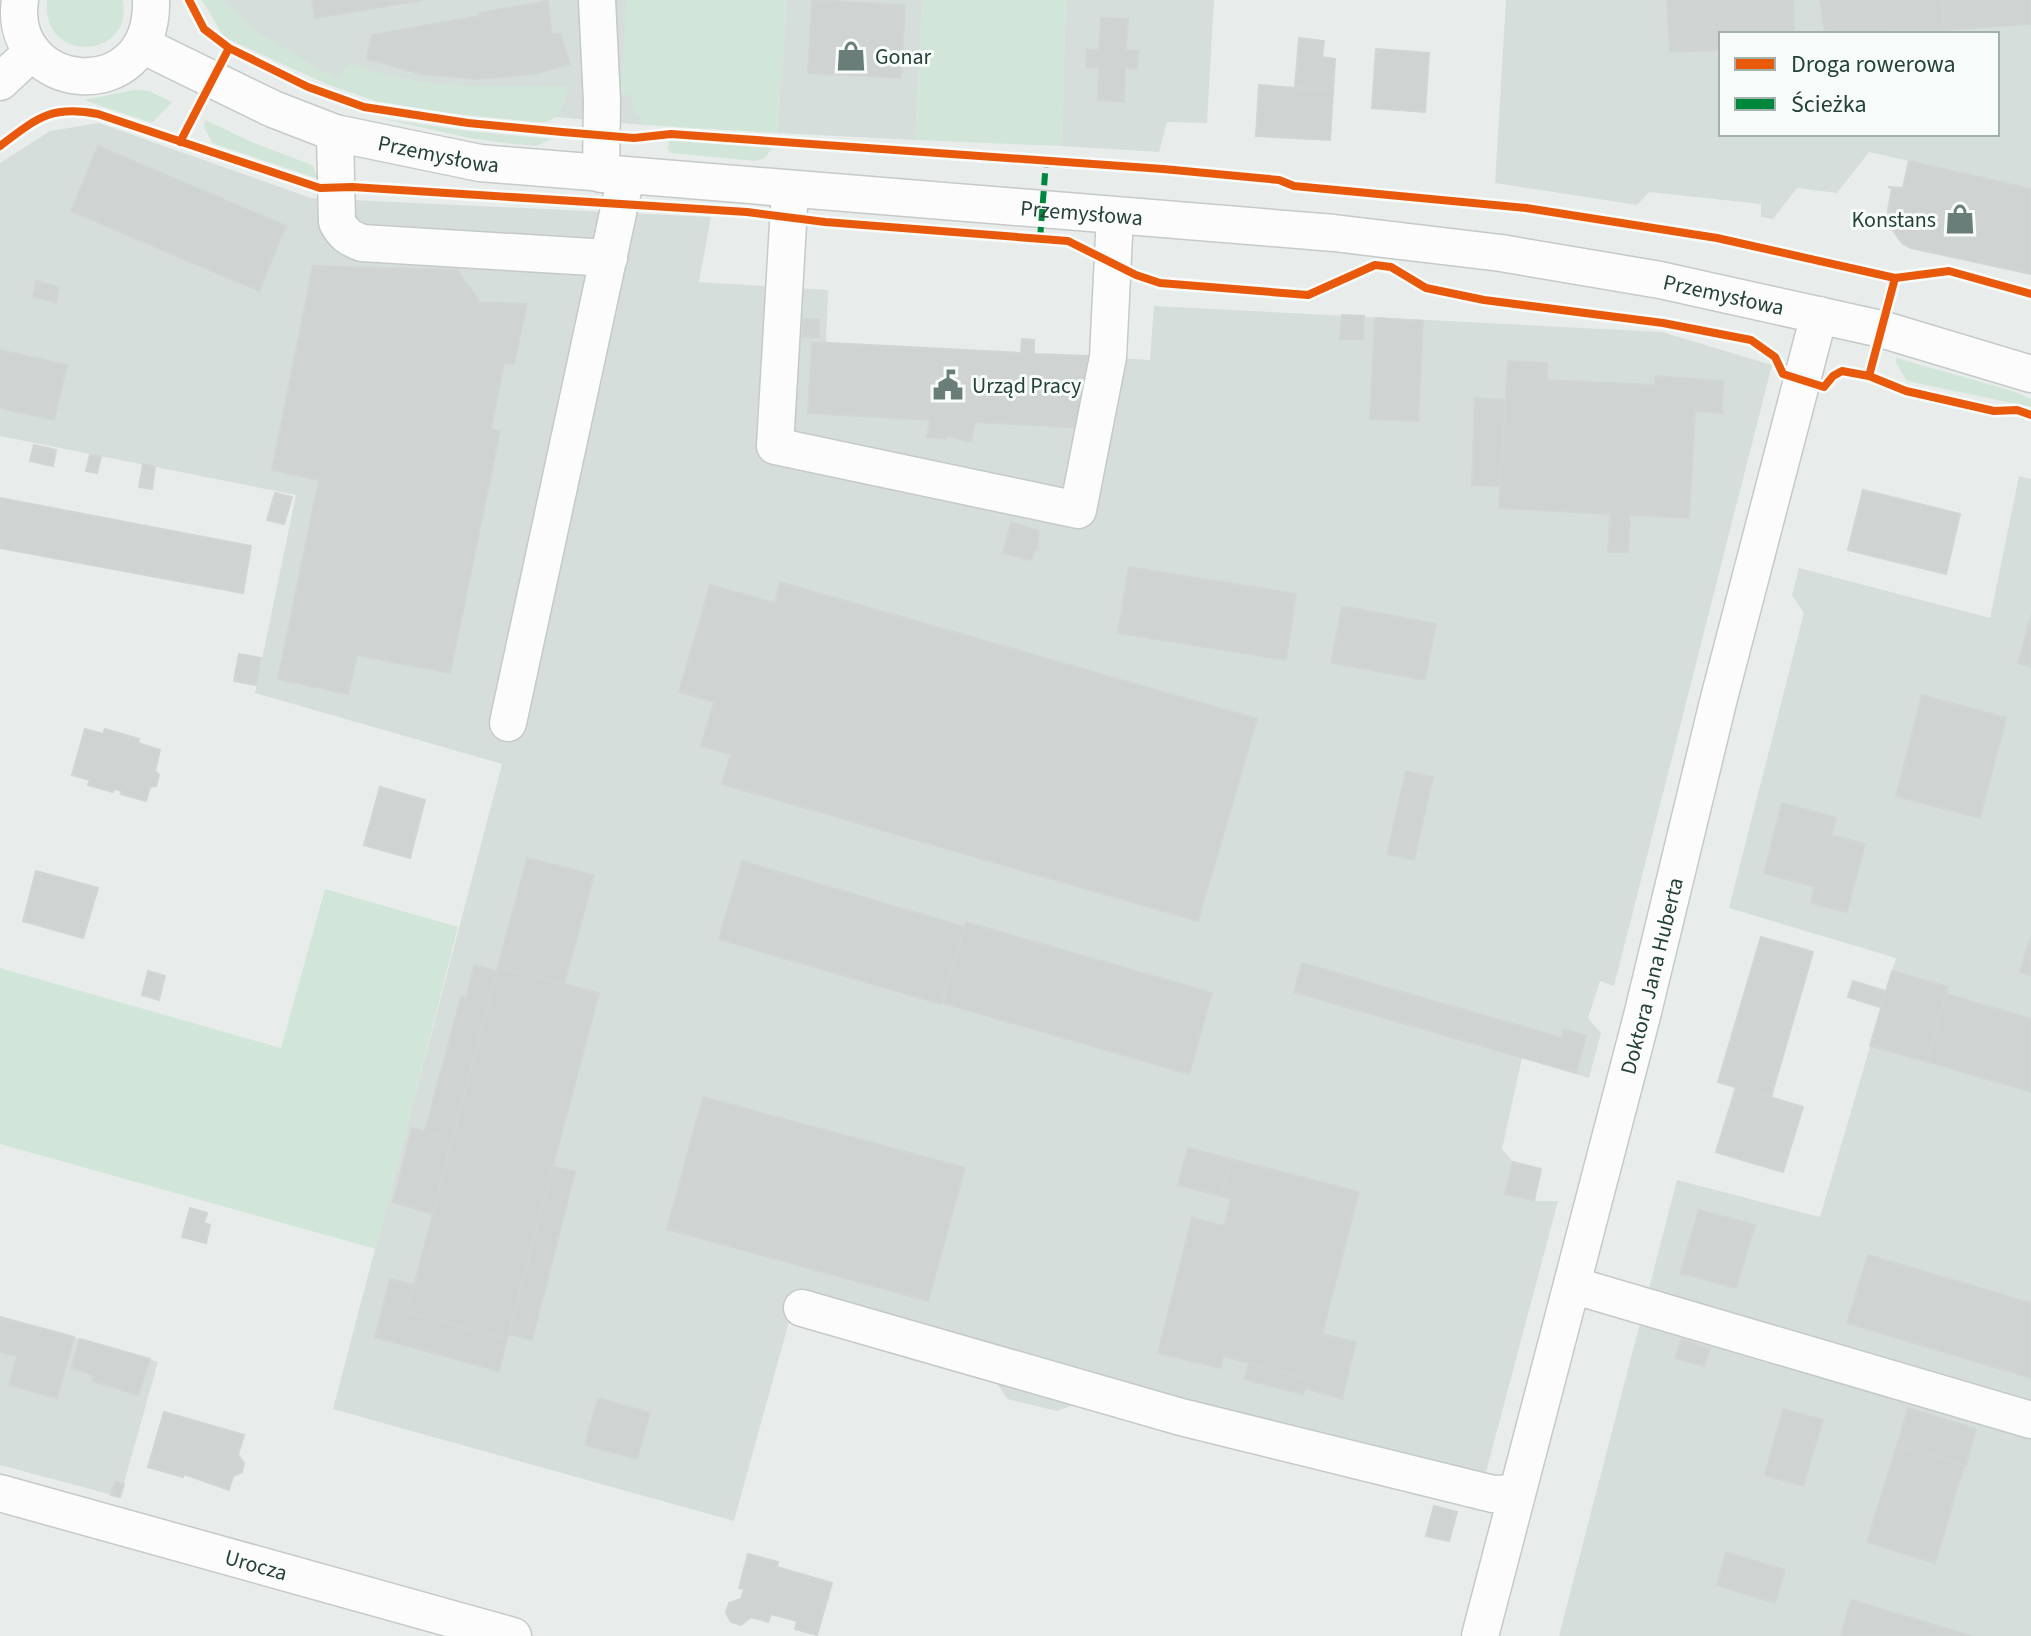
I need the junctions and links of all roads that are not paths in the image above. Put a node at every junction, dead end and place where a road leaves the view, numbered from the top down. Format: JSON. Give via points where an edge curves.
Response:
{"nodes":[{"id":1,"x":151,"y":0,"type":"edge"},
{"id":2,"x":597,"y":0,"type":"edge"},
{"id":3,"x":15,"y":3,"type":"edge"},
{"id":4,"x":142,"y":45,"type":"junction"},
{"id":5,"x":32,"y":52,"type":"junction"},
{"id":6,"x":0,"y":82,"type":"edge"},
{"id":7,"x":335,"y":133,"type":"junction"},
{"id":8,"x":614,"y":175,"type":"junction"},
{"id":9,"x":790,"y":190,"type":"junction"},
{"id":10,"x":1115,"y":216,"type":"junction"},
{"id":11,"x":609,"y":258,"type":"junction"},
{"id":12,"x":1819,"y":315,"type":"junction"},
{"id":13,"x":2031,"y":374,"type":"edge"},
{"id":14,"x":508,"y":723,"type":"dead end"},
{"id":15,"x":1572,"y":1285,"type":"junction"},
{"id":16,"x":802,"y":1308,"type":"dead end"},
{"id":17,"x":2031,"y":1420,"type":"edge"},
{"id":18,"x":0,"y":1493,"type":"edge"},
{"id":19,"x":1516,"y":1493,"type":"junction"},
{"id":20,"x":513,"y":1636,"type":"edge"},
{"id":21,"x":1480,"y":1636,"type":"edge"}],
"edges":[{"from":1,"to":4,"type":"street","via":[[149,31]]},
{"from":2,"to":8,"type":"street","via":[[602,101]]},
{"from":3,"to":5,"type":"street"},
{"from":4,"to":5,"type":"street","via":[[129,62],[89,77],[68,75]]},
{"from":4,"to":7,"type":"street","name":"Przemysłowa","via":[[211,81]]},
{"from":5,"to":6,"type":"street"},
{"from":7,"to":8,"type":"street","name":"Przemysłowa","via":[[480,163]]},
{"from":7,"to":11,"type":"street","via":[[337,222],[349,239]]},
{"from":8,"to":9,"type":"street","name":"Przemysłowa"},
{"from":8,"to":11,"type":"street"},
{"from":9,"to":10,"type":"street","name":"Przemysłowa"},
{"from":9,"to":10,"type":"street","via":[[775,446],[1078,510],[1108,357]]},
{"from":10,"to":12,"type":"street","name":"Przemysłowa","via":[[1501,253]]},
{"from":11,"to":14,"type":"street"},
{"from":12,"to":13,"type":"street","name":"Przemysłowa"},
{"from":12,"to":15,"type":"street","name":"Doktora Jana Huberta"},
{"from":15,"to":17,"type":"street"},
{"from":15,"to":19,"type":"street","name":"Doktora Jana Huberta"},
{"from":16,"to":19,"type":"street","via":[[1181,1417],[1493,1494]]},
{"from":18,"to":20,"type":"street","name":"Urocza"},
{"from":19,"to":21,"type":"street","name":"Doktora Jana Huberta"}]}
